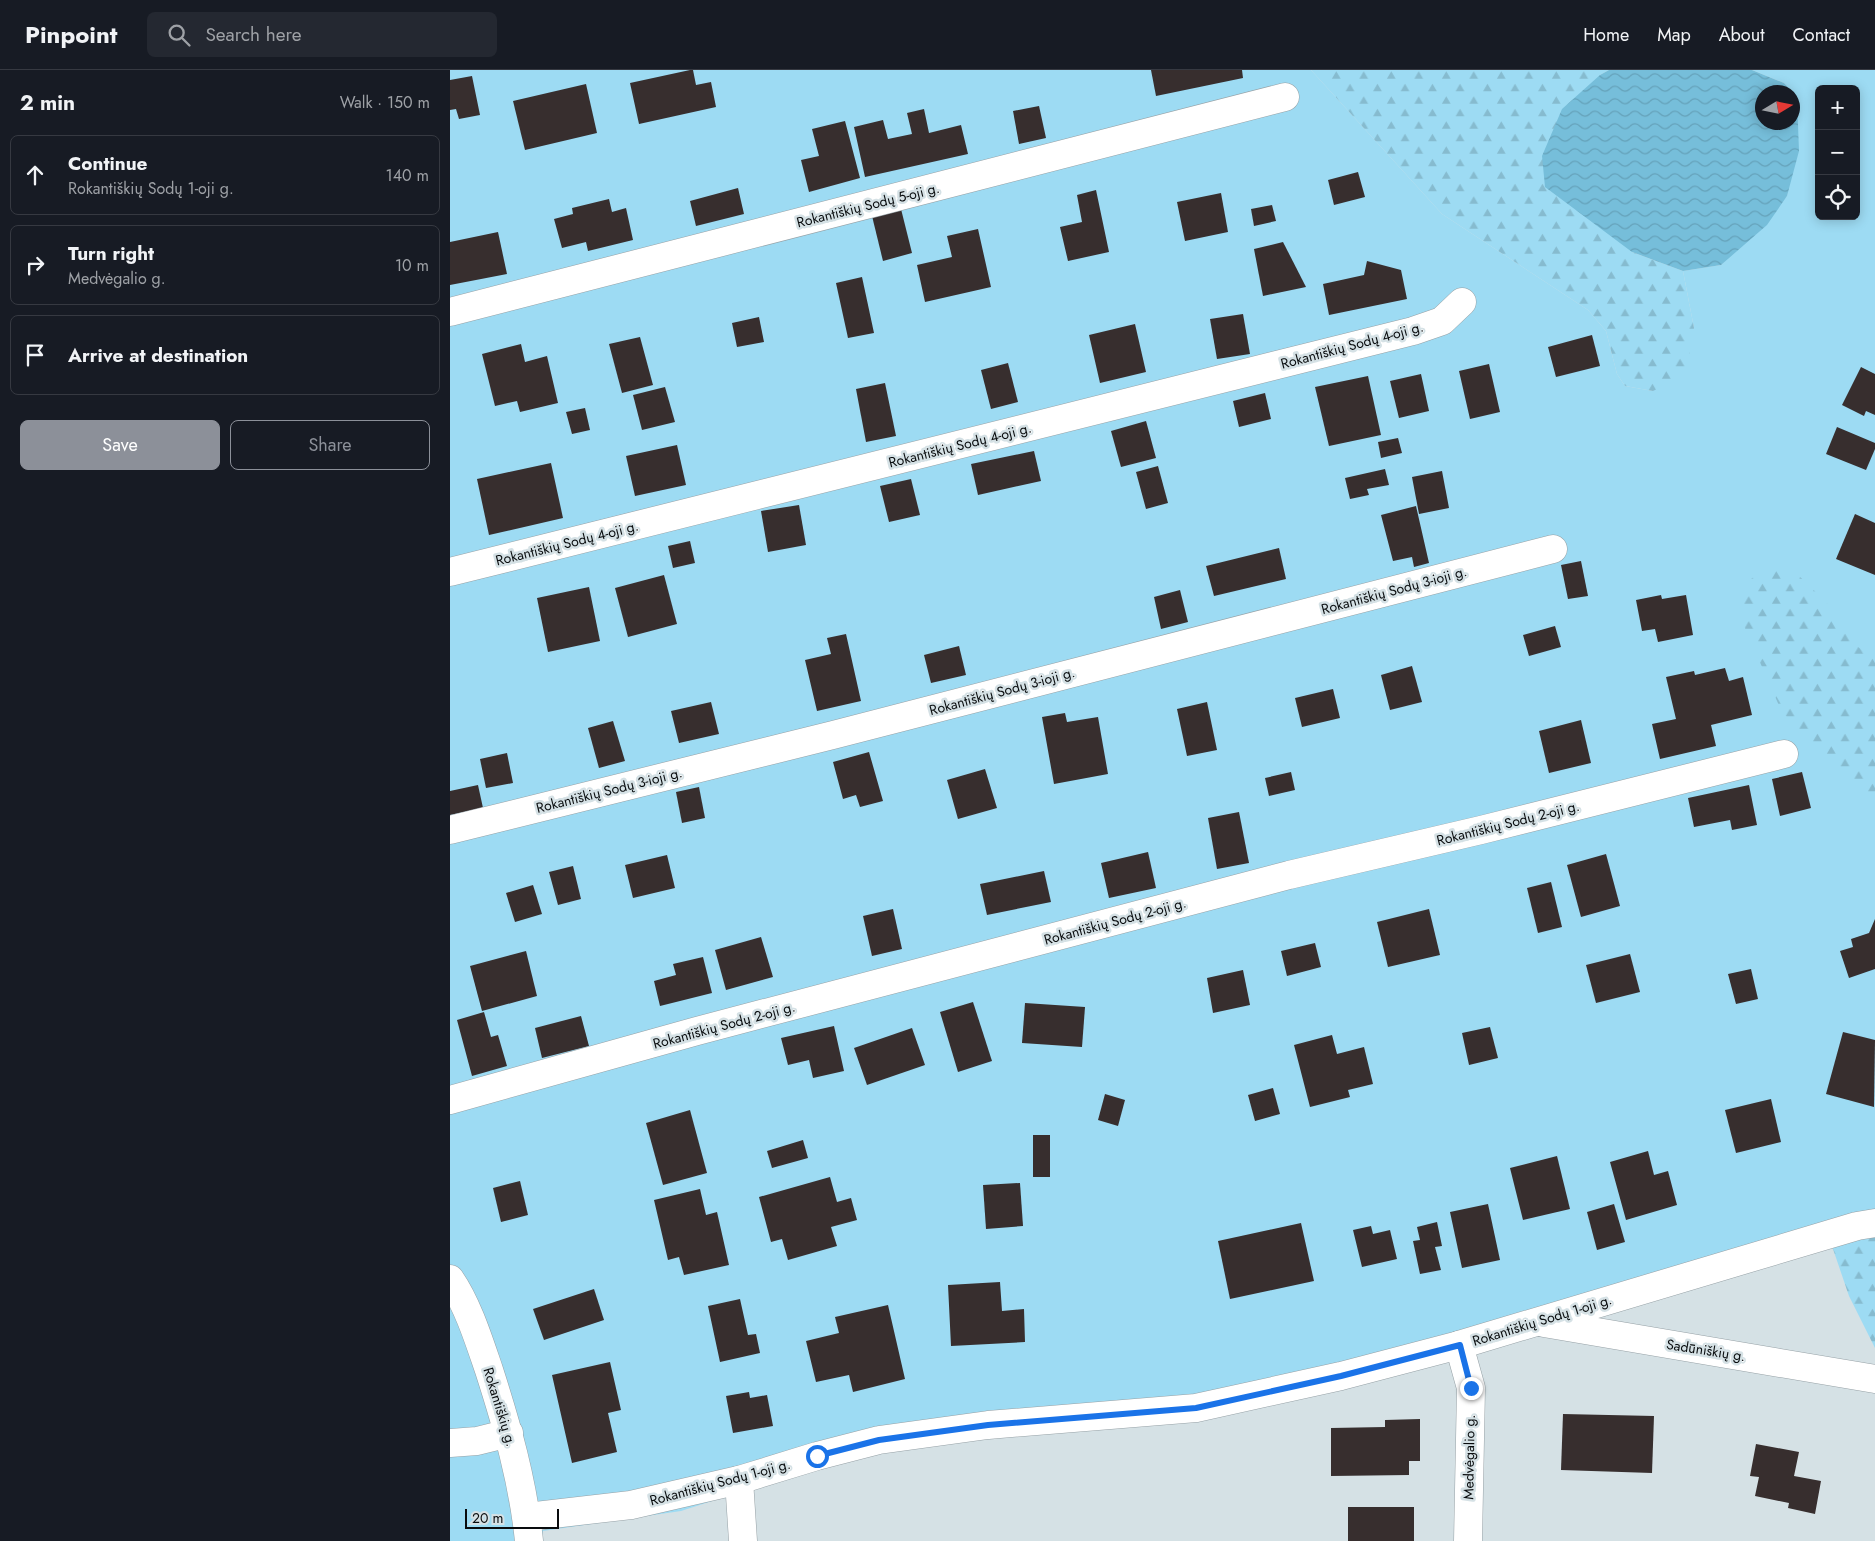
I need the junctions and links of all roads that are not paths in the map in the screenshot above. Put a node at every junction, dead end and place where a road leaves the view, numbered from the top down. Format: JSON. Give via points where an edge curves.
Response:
{"nodes":[{"id":1,"x":1285,"y":97,"type":"dead end"},
{"id":2,"x":1462,"y":302,"type":"dead end"},
{"id":3,"x":450,"y":312,"type":"edge"},
{"id":4,"x":1553,"y":549,"type":"dead end"},
{"id":5,"x":450,"y":572,"type":"edge"},
{"id":6,"x":1784,"y":754,"type":"dead end"},
{"id":7,"x":450,"y":830,"type":"edge"},
{"id":8,"x":450,"y":1100,"type":"edge"},
{"id":9,"x":1875,"y":1223,"type":"edge"},
{"id":10,"x":450,"y":1279,"type":"edge"},
{"id":11,"x":1536,"y":1322,"type":"junction"},
{"id":12,"x":1460,"y":1345,"type":"junction"},
{"id":13,"x":1875,"y":1379,"type":"edge"},
{"id":14,"x":509,"y":1433,"type":"junction"},
{"id":15,"x":450,"y":1443,"type":"edge"},
{"id":16,"x":739,"y":1480,"type":"junction"},
{"id":17,"x":528,"y":1529,"type":"edge"},
{"id":18,"x":743,"y":1541,"type":"edge"},
{"id":19,"x":1468,"y":1541,"type":"edge"}],
"edges":[{"from":1,"to":3,"type":"street","name":"Rokantiškių Sodų 5-oji g."},
{"from":2,"to":5,"type":"street","name":"Rokantiškių Sodų 4-oji g.","via":[[1442,321],[1413,331]]},
{"from":4,"to":7,"type":"street","name":"Rokantiškių Sodų 3-ioji g."},
{"from":6,"to":8,"type":"street","name":"Rokantiškių Sodų 2-oji g.","via":[[1289,875],[716,1026]]},
{"from":9,"to":11,"type":"street","name":"Rokantiškių Sodų 1-oji g."},
{"from":10,"to":14,"type":"street","name":"Rokantiškių g.","via":[[478,1335]]},
{"from":11,"to":12,"type":"street","name":"Rokantiškių Sodų 1-oji g."},
{"from":11,"to":13,"type":"street","name":"Sadūniškių g."},
{"from":12,"to":16,"type":"street","name":"Rokantiškių Sodų 1-oji g.","via":[[1341,1376],[1196,1408],[988,1425],[879,1440]]},
{"from":12,"to":19,"type":"street","name":"Medvėgalio g.","via":[[1471,1388]]},
{"from":14,"to":15,"type":"street","via":[[477,1441]]},
{"from":14,"to":17,"type":"street","name":"Rokantiškių g."},
{"from":16,"to":17,"type":"street","name":"Rokantiškių Sodų 1-oji g."},
{"from":16,"to":18,"type":"street"}]}
